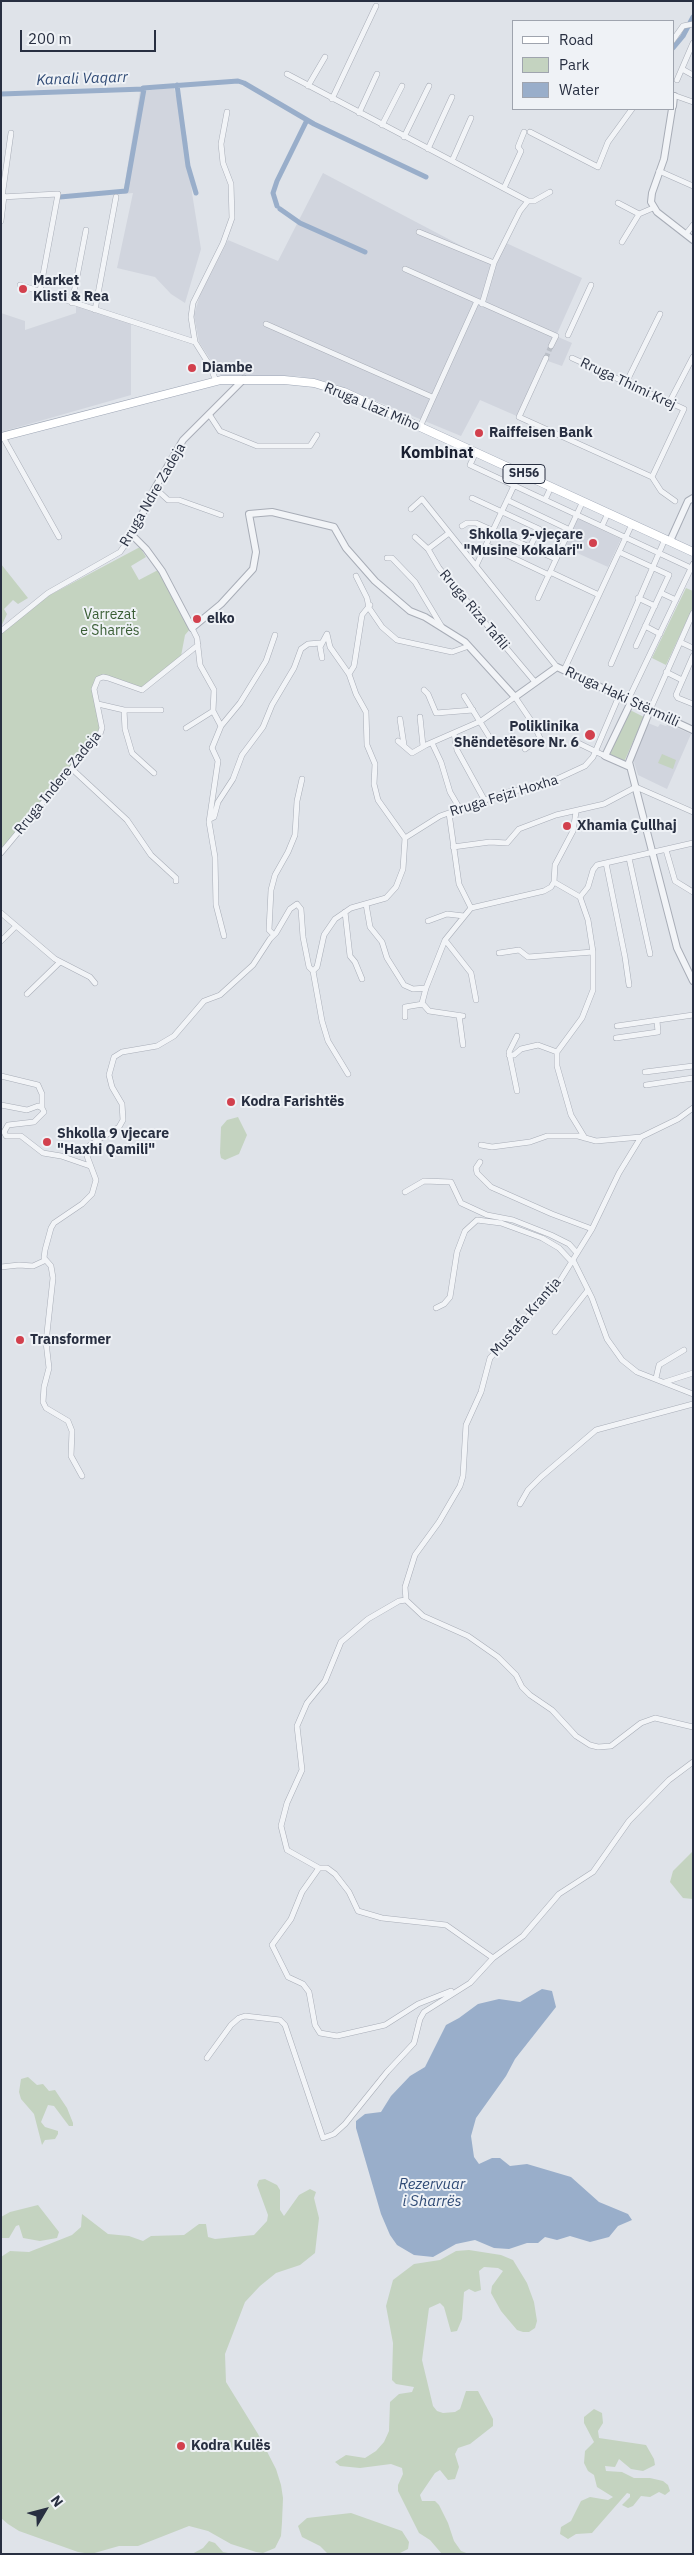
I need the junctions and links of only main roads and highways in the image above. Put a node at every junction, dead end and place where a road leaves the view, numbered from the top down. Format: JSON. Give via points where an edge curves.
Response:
{"nodes":[{"id":1,"x":2,"y":437,"type":"edge"},
{"id":2,"x":693,"y":552,"type":"edge"}],
"edges":[{"from":1,"to":2,"type":"main road","name":"Rruga Llazi Miho","number":"SH56","via":[[216,381],[294,380],[324,386],[420,426]]}]}
